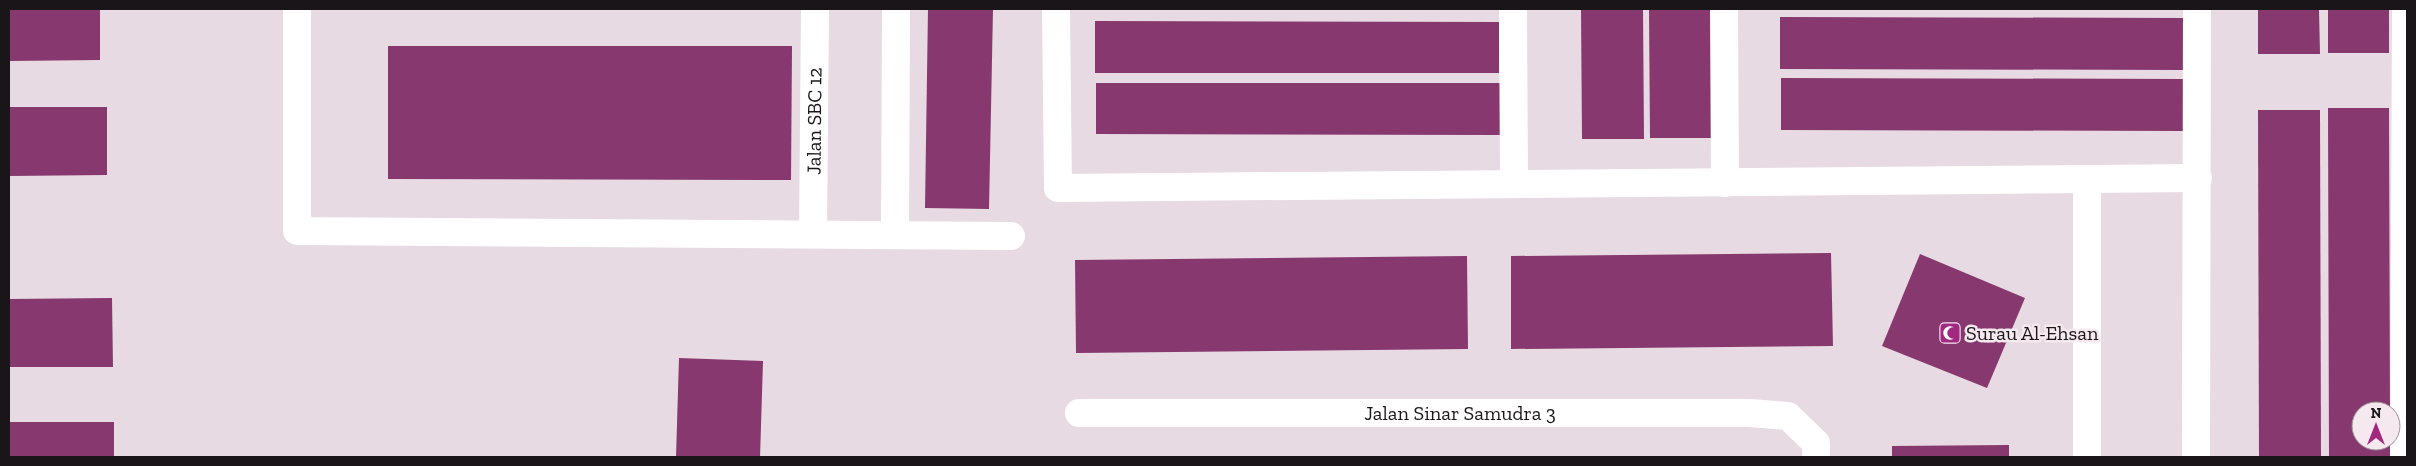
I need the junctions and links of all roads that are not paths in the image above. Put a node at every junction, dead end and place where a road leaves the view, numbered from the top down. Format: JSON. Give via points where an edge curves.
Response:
{"nodes":[{"id":1,"x":297,"y":9,"type":"edge"},
{"id":2,"x":816,"y":9,"type":"edge"},
{"id":3,"x":896,"y":9,"type":"edge"},
{"id":4,"x":1056,"y":9,"type":"edge"},
{"id":5,"x":1513,"y":9,"type":"edge"},
{"id":6,"x":1724,"y":9,"type":"edge"},
{"id":7,"x":2197,"y":9,"type":"edge"},
{"id":8,"x":2406,"y":9,"type":"edge"},
{"id":9,"x":2198,"y":178,"type":"junction"},
{"id":10,"x":2087,"y":179,"type":"junction"},
{"id":11,"x":1725,"y":183,"type":"junction"},
{"id":12,"x":1514,"y":184,"type":"junction"},
{"id":13,"x":813,"y":233,"type":"junction"},
{"id":14,"x":895,"y":235,"type":"junction"},
{"id":15,"x":1011,"y":236,"type":"dead end"},
{"id":16,"x":1079,"y":412,"type":"dead end"},
{"id":17,"x":1816,"y":457,"type":"edge"},
{"id":18,"x":2087,"y":457,"type":"edge"},
{"id":19,"x":2196,"y":457,"type":"edge"},
{"id":20,"x":2404,"y":457,"type":"edge"}],
"edges":[{"from":1,"to":13,"type":"street","via":[[297,231]]},
{"from":2,"to":13,"type":"street","name":"Jalan SBC 12"},
{"from":3,"to":14,"type":"street"},
{"from":4,"to":12,"type":"street","via":[[1058,188]]},
{"from":5,"to":12,"type":"street"},
{"from":6,"to":11,"type":"street"},
{"from":7,"to":9,"type":"street"},
{"from":8,"to":20,"type":"street"},
{"from":9,"to":10,"type":"street"},
{"from":9,"to":19,"type":"street"},
{"from":10,"to":11,"type":"street"},
{"from":10,"to":18,"type":"street"},
{"from":11,"to":12,"type":"street"},
{"from":13,"to":14,"type":"street"},
{"from":14,"to":15,"type":"street"},
{"from":16,"to":17,"type":"street","name":"Jalan Sinar Samudra 3","via":[[1750,413],[1788,416],[1816,443]]}]}
